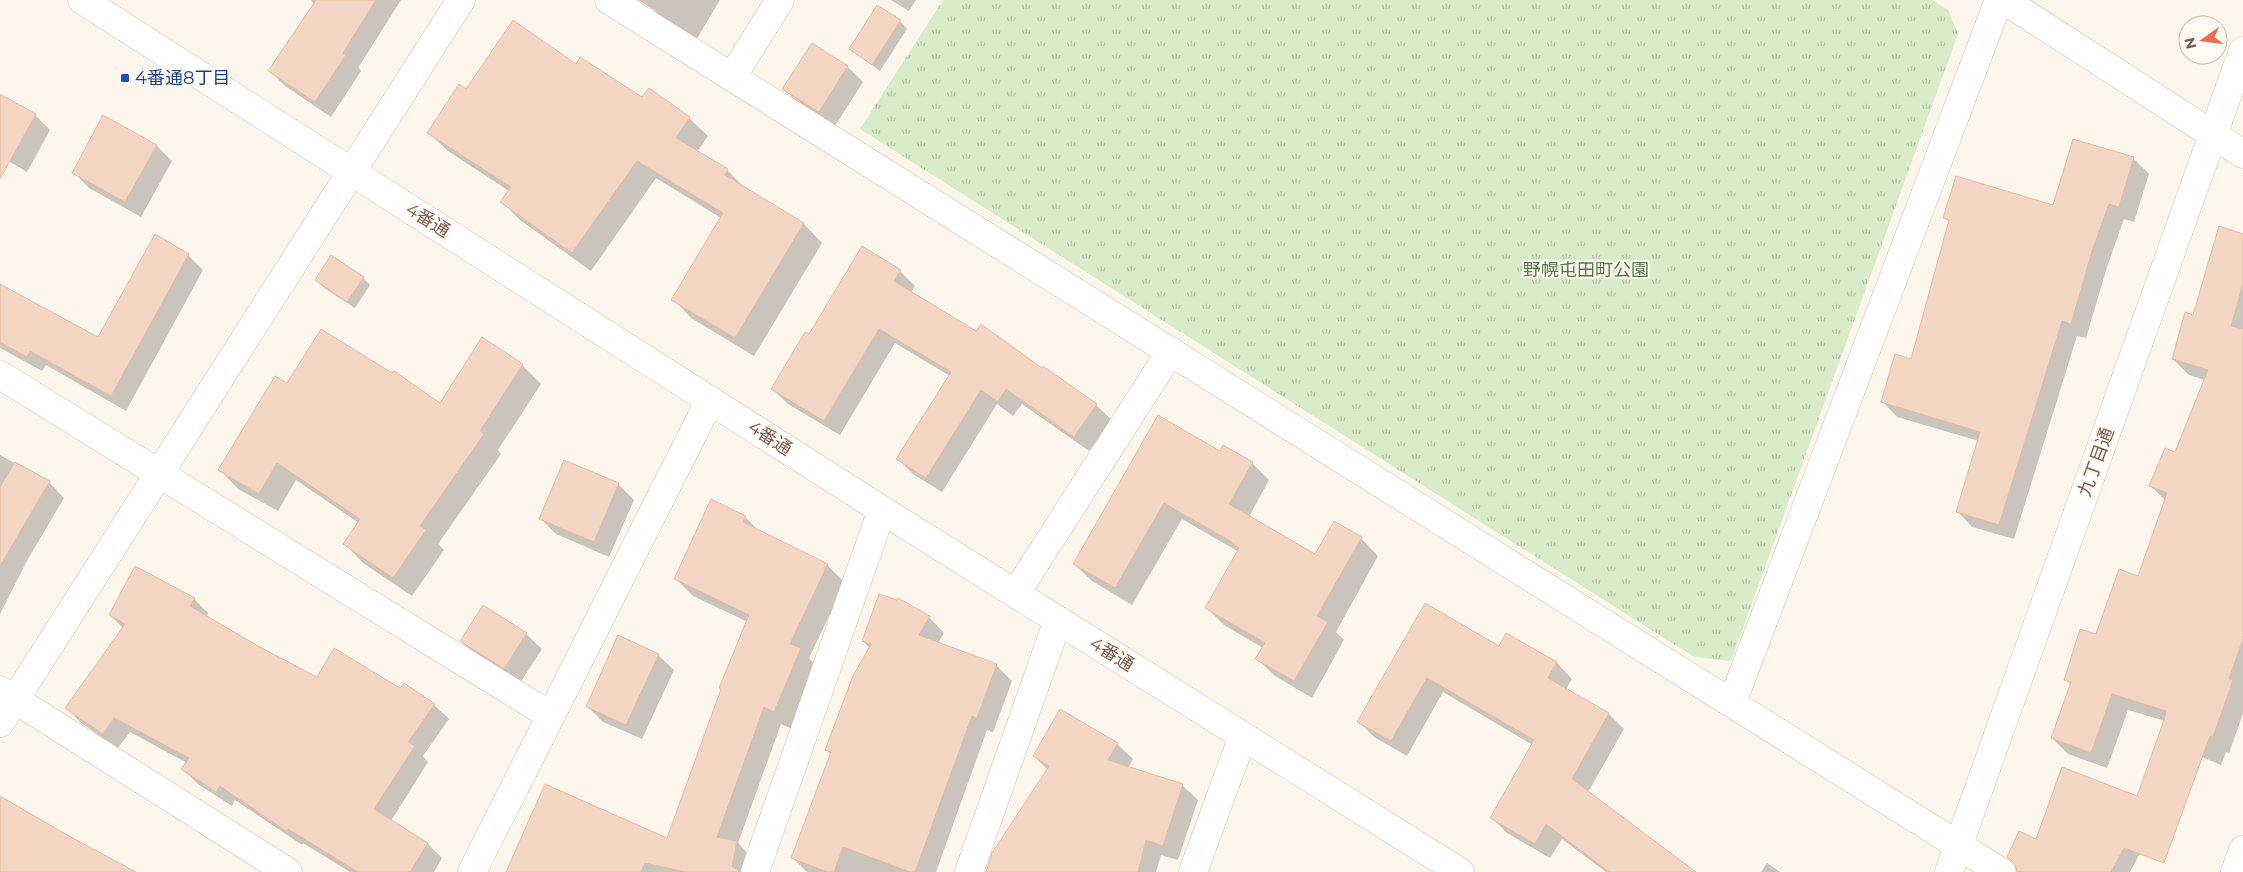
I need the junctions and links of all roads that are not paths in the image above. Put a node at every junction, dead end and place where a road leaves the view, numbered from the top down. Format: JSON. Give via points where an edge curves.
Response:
{"nodes":[{"id":1,"x":82,"y":0,"type":"edge"},
{"id":2,"x":462,"y":0,"type":"edge"},
{"id":3,"x":609,"y":0,"type":"edge"},
{"id":4,"x":780,"y":0,"type":"edge"},
{"id":5,"x":1999,"y":0,"type":"edge"},
{"id":6,"x":2004,"y":0,"type":"edge"},
{"id":7,"x":2243,"y":51,"type":"edge"},
{"id":8,"x":732,"y":77,"type":"junction"},
{"id":9,"x":2213,"y":135,"type":"junction"},
{"id":10,"x":2243,"y":154,"type":"edge"},
{"id":11,"x":352,"y":172,"type":"junction"},
{"id":12,"x":1170,"y":351,"type":"junction"},
{"id":13,"x":0,"y":375,"type":"edge"},
{"id":14,"x":710,"y":400,"type":"junction"},
{"id":15,"x":159,"y":473,"type":"junction"},
{"id":16,"x":882,"y":510,"type":"junction"},
{"id":17,"x":1016,"y":594,"type":"junction"},
{"id":18,"x":1058,"y":620,"type":"junction"},
{"id":19,"x":7,"y":695,"type":"edge"},
{"id":20,"x":1732,"y":703,"type":"junction"},
{"id":21,"x":550,"y":716,"type":"junction"},
{"id":22,"x":0,"y":723,"type":"edge"},
{"id":23,"x":1243,"y":736,"type":"junction"},
{"id":24,"x":1959,"y":845,"type":"junction"},
{"id":25,"x":2243,"y":850,"type":"edge"},
{"id":26,"x":288,"y":872,"type":"edge"},
{"id":27,"x":472,"y":872,"type":"edge"},
{"id":28,"x":755,"y":872,"type":"edge"},
{"id":29,"x":969,"y":872,"type":"edge"},
{"id":30,"x":1193,"y":872,"type":"edge"},
{"id":31,"x":1460,"y":872,"type":"edge"},
{"id":32,"x":1949,"y":872,"type":"edge"},
{"id":33,"x":2001,"y":872,"type":"edge"},
{"id":34,"x":2235,"y":872,"type":"edge"}],
"edges":[{"from":1,"to":11,"type":"street","name":"4番通"},
{"from":2,"to":11,"type":"street"},
{"from":3,"to":8,"type":"street"},
{"from":4,"to":8,"type":"street"},
{"from":5,"to":20,"type":"street"},
{"from":6,"to":9,"type":"street"},
{"from":7,"to":9,"type":"street","name":"九丁目通"},
{"from":8,"to":12,"type":"street"},
{"from":9,"to":10,"type":"street"},
{"from":9,"to":24,"type":"street","name":"九丁目通"},
{"from":11,"to":14,"type":"street","name":"4番通"},
{"from":11,"to":15,"type":"street"},
{"from":12,"to":17,"type":"street"},
{"from":12,"to":20,"type":"street"},
{"from":13,"to":15,"type":"street"},
{"from":14,"to":16,"type":"street","name":"4番通"},
{"from":14,"to":21,"type":"street"},
{"from":15,"to":19,"type":"street"},
{"from":15,"to":21,"type":"street"},
{"from":16,"to":17,"type":"street","name":"4番通"},
{"from":16,"to":28,"type":"street"},
{"from":17,"to":18,"type":"street","name":"4番通"},
{"from":18,"to":23,"type":"street","name":"4番通"},
{"from":18,"to":29,"type":"street"},
{"from":19,"to":22,"type":"street"},
{"from":19,"to":26,"type":"street"},
{"from":20,"to":24,"type":"street"},
{"from":21,"to":27,"type":"street"},
{"from":23,"to":30,"type":"street"},
{"from":23,"to":31,"type":"street","name":"4番通"},
{"from":24,"to":32,"type":"street","name":"九丁目通"},
{"from":24,"to":33,"type":"street"},
{"from":25,"to":34,"type":"street"}]}
